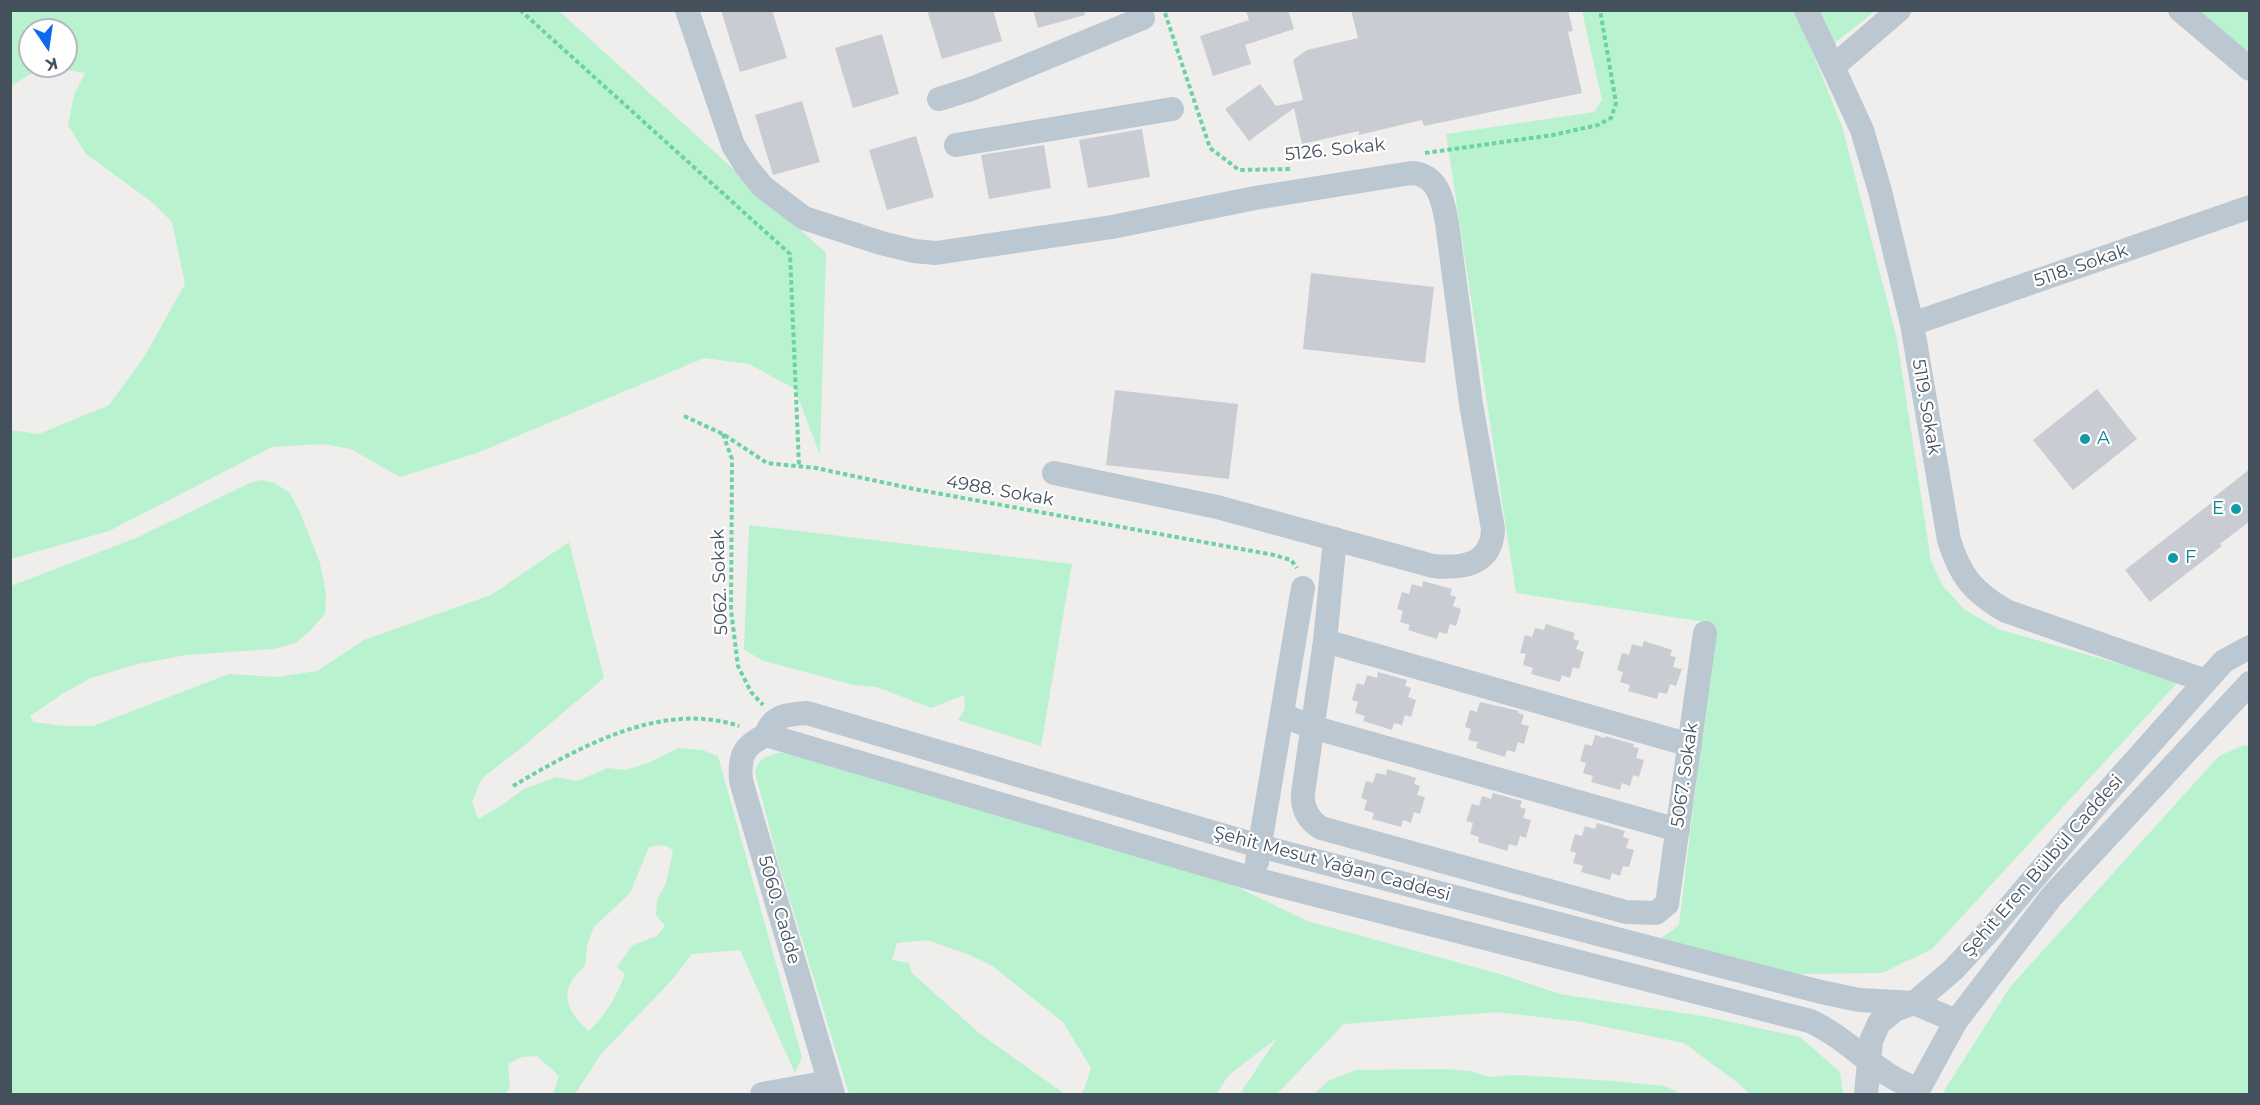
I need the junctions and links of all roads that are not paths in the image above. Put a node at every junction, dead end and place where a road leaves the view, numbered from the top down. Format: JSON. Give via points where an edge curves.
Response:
{"nodes":[{"id":1,"x":687,"y":10,"type":"edge"},
{"id":2,"x":1806,"y":10,"type":"edge"},
{"id":3,"x":1899,"y":10,"type":"edge"},
{"id":4,"x":2180,"y":10,"type":"edge"},
{"id":5,"x":1154,"y":14,"type":"edge"},
{"id":6,"x":1833,"y":67,"type":"junction"},
{"id":7,"x":2250,"y":69,"type":"edge"},
{"id":8,"x":939,"y":99,"type":"dead end"},
{"id":9,"x":1172,"y":109,"type":"dead end"},
{"id":10,"x":956,"y":145,"type":"dead end"},
{"id":11,"x":2250,"y":207,"type":"edge"},
{"id":12,"x":1912,"y":324,"type":"junction"},
{"id":13,"x":1054,"y":473,"type":"dead end"},
{"id":14,"x":1335,"y":539,"type":"junction"},
{"id":15,"x":1304,"y":588,"type":"road end"},
{"id":16,"x":1705,"y":633,"type":"dead end"},
{"id":17,"x":1325,"y":641,"type":"junction"},
{"id":18,"x":2250,"y":647,"type":"edge"},
{"id":19,"x":2224,"y":662,"type":"junction"},
{"id":20,"x":2206,"y":681,"type":"junction"},
{"id":21,"x":2250,"y":683,"type":"edge"},
{"id":22,"x":1282,"y":715,"type":"junction"},
{"id":23,"x":770,"y":727,"type":"junction"},
{"id":24,"x":1312,"y":727,"type":"junction"},
{"id":25,"x":1690,"y":744,"type":"junction"},
{"id":26,"x":1678,"y":830,"type":"junction"},
{"id":27,"x":1259,"y":846,"type":"junction"},
{"id":28,"x":1254,"y":879,"type":"junction"},
{"id":29,"x":1914,"y":1003,"type":"junction"},
{"id":30,"x":1956,"y":1021,"type":"junction"},
{"id":31,"x":1868,"y":1060,"type":"junction"},
{"id":32,"x":831,"y":1088,"type":"edge"},
{"id":33,"x":1917,"y":1092,"type":"edge"},
{"id":34,"x":762,"y":1095,"type":"edge"},
{"id":35,"x":1866,"y":1095,"type":"edge"}],
"edges":[{"from":1,"to":14,"type":"street","via":[[733,145],[763,187],[804,218],[914,251],[936,253],[1112,227],[1255,198],[1411,173],[1435,184],[1444,206],[1493,542],[1478,560],[1447,567]]},
{"from":2,"to":6,"type":"street","name":"5119. Sokak"},
{"from":3,"to":6,"type":"street"},
{"from":4,"to":7,"type":"street"},
{"from":5,"to":8,"type":"street"},
{"from":6,"to":12,"type":"street","name":"5119. Sokak","via":[[1862,130]]},
{"from":9,"to":10,"type":"street"},
{"from":11,"to":12,"type":"street","name":"5118. Sokak"},
{"from":12,"to":20,"type":"street","name":"5119. Sokak","via":[[1949,540],[1956,564],[1970,585],[2006,610]]},
{"from":13,"to":14,"type":"street","via":[[1217,507]]},
{"from":14,"to":17,"type":"street"},
{"from":15,"to":22,"type":"street"},
{"from":16,"to":25,"type":"street","name":"5067. Sokak"},
{"from":17,"to":24,"type":"street"},
{"from":17,"to":25,"type":"street"},
{"from":18,"to":19,"type":"street","name":"Şehit Eren Bülbül Caddesi"},
{"from":19,"to":20,"type":"street","name":"Şehit Eren Bülbül Caddesi"},
{"from":19,"to":21,"type":"street"},
{"from":20,"to":29,"type":"street","name":"Şehit Eren Bülbül Caddesi","via":[[1991,929],[1953,970]]},
{"from":21,"to":30,"type":"street","name":"Şehit Eren Bülbül Caddesi","via":[[2079,864]]},
{"from":22,"to":24,"type":"street"},
{"from":22,"to":27,"type":"street"},
{"from":23,"to":27,"type":"street","name":"Şehit Mesut Yağan Caddesi","via":[[790,714],[807,713]]},
{"from":23,"to":28,"type":"street","name":"Şehit Mesut Yağan Caddesi"},
{"from":23,"to":32,"type":"street","name":"5060. Cadde","via":[[745,749],[741,781]]},
{"from":24,"to":26,"type":"street"},
{"from":24,"to":26,"type":"street","name":"5067. Sokak","via":[[1302,798],[1310,819],[1321,828],[1626,912],[1656,913],[1668,904]]},
{"from":25,"to":26,"type":"street","name":"5067. Sokak"},
{"from":27,"to":28,"type":"street"},
{"from":27,"to":29,"type":"street","name":"Şehit Mesut Yağan Caddesi","via":[[1821,992],[1859,1000]]},
{"from":28,"to":31,"type":"street","name":"Şehit Mesut Yağan Caddesi","via":[[1810,1021]]},
{"from":29,"to":30,"type":"street"},
{"from":29,"to":31,"type":"street","name":"Şehit Eren Bülbül Caddesi","via":[[1895,1010],[1879,1023]]},
{"from":30,"to":33,"type":"street","name":"Şehit Eren Bülbül Caddesi"},
{"from":31,"to":33,"type":"street","name":"Şehit Mesut Yağan Caddesi"},
{"from":31,"to":35,"type":"street","name":"Şehit Eren Bülbül Caddesi"},
{"from":32,"to":34,"type":"street"}]}
